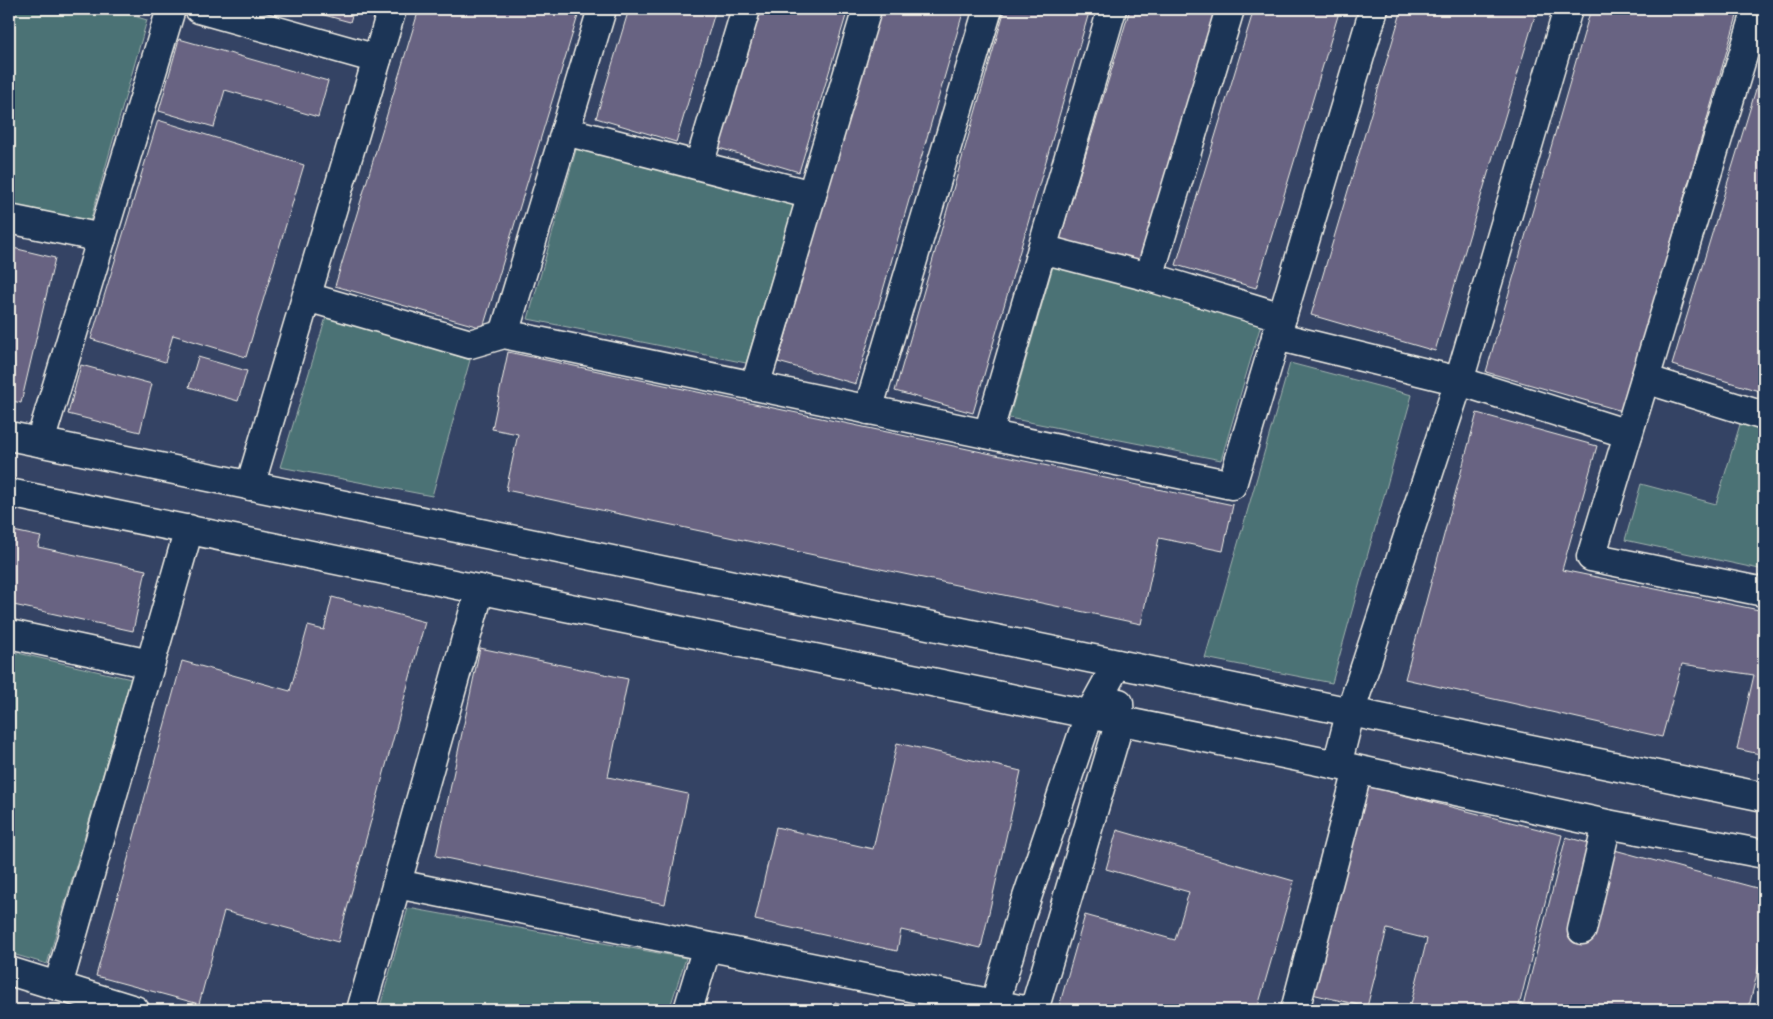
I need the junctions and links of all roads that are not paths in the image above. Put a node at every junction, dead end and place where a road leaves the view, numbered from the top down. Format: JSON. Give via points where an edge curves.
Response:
{"nodes":[{"id":1,"x":171,"y":9,"type":"edge"},
{"id":2,"x":200,"y":9,"type":"edge"},
{"id":3,"x":392,"y":9,"type":"edge"},
{"id":4,"x":602,"y":9,"type":"edge"},
{"id":5,"x":746,"y":9,"type":"edge"},
{"id":6,"x":866,"y":9,"type":"edge"},
{"id":7,"x":988,"y":9,"type":"edge"},
{"id":8,"x":1112,"y":9,"type":"edge"},
{"id":9,"x":1230,"y":9,"type":"edge"},
{"id":10,"x":1374,"y":9,"type":"edge"},
{"id":11,"x":1568,"y":9,"type":"edge"},
{"id":12,"x":1758,"y":9,"type":"edge"},
{"id":13,"x":377,"y":59,"type":"junction"},
{"id":14,"x":565,"y":130,"type":"junction"},
{"id":15,"x":699,"y":165,"type":"junction"},
{"id":16,"x":812,"y":195,"type":"junction"},
{"id":17,"x":9,"y":218,"type":"edge"},
{"id":18,"x":102,"y":238,"type":"junction"},
{"id":19,"x":1042,"y":249,"type":"junction"},
{"id":20,"x":1149,"y":277,"type":"junction"},
{"id":21,"x":307,"y":296,"type":"junction"},
{"id":22,"x":1279,"y":327,"type":"junction"},
{"id":23,"x":504,"y":334,"type":"junction"},
{"id":24,"x":1645,"y":379,"type":"junction"},
{"id":25,"x":1459,"y":381,"type":"junction"},
{"id":26,"x":755,"y":386,"type":"junction"},
{"id":27,"x":868,"y":410,"type":"junction"},
{"id":28,"x":1764,"y":416,"type":"edge"},
{"id":29,"x":988,"y":434,"type":"junction"},
{"id":30,"x":1628,"y":434,"type":"junction"},
{"id":31,"x":9,"y":436,"type":"edge"},
{"id":32,"x":40,"y":442,"type":"junction"},
{"id":33,"x":250,"y":486,"type":"junction"},
{"id":34,"x":9,"y":493,"type":"edge"},
{"id":35,"x":189,"y":530,"type":"junction"},
{"id":36,"x":480,"y":589,"type":"junction"},
{"id":37,"x":1764,"y":592,"type":"edge"},
{"id":38,"x":9,"y":634,"type":"edge"},
{"id":39,"x":150,"y":664,"type":"junction"},
{"id":40,"x":1117,"y":664,"type":"junction"},
{"id":41,"x":1351,"y":710,"type":"junction"},
{"id":42,"x":1089,"y":715,"type":"junction"},
{"id":43,"x":1120,"y":721,"type":"junction"},
{"id":44,"x":1348,"y":767,"type":"junction"},
{"id":45,"x":1764,"y":797,"type":"edge"},
{"id":46,"x":1607,"y":824,"type":"junction"},
{"id":47,"x":1764,"y":854,"type":"edge"},
{"id":48,"x":397,"y":884,"type":"junction"},
{"id":49,"x":1582,"y":930,"type":"dead end"},
{"id":50,"x":707,"y":947,"type":"junction"},
{"id":51,"x":9,"y":971,"type":"edge"},
{"id":52,"x":58,"y":986,"type":"junction"},
{"id":53,"x":994,"y":1007,"type":"edge"},
{"id":54,"x":1299,"y":1009,"type":"edge"},
{"id":55,"x":135,"y":1010,"type":"edge"},
{"id":56,"x":361,"y":1010,"type":"edge"},
{"id":57,"x":688,"y":1010,"type":"edge"},
{"id":58,"x":1024,"y":1010,"type":"edge"},
{"id":59,"x":1034,"y":1010,"type":"edge"}],
"edges":[{"from":1,"to":18,"type":"street"},
{"from":2,"to":13,"type":"street"},
{"from":3,"to":13,"type":"street"},
{"from":4,"to":14,"type":"street"},
{"from":5,"to":15,"type":"street"},
{"from":6,"to":16,"type":"street"},
{"from":7,"to":27,"type":"street"},
{"from":8,"to":19,"type":"street"},
{"from":9,"to":20,"type":"street"},
{"from":10,"to":22,"type":"street"},
{"from":11,"to":25,"type":"street"},
{"from":12,"to":24,"type":"street"},
{"from":13,"to":21,"type":"street"},
{"from":14,"to":15,"type":"street"},
{"from":14,"to":23,"type":"street"},
{"from":15,"to":16,"type":"street"},
{"from":16,"to":26,"type":"street"},
{"from":17,"to":18,"type":"street"},
{"from":18,"to":32,"type":"street"},
{"from":19,"to":20,"type":"street"},
{"from":19,"to":29,"type":"street"},
{"from":20,"to":22,"type":"street"},
{"from":21,"to":23,"type":"street","via":[[470,344]]},
{"from":21,"to":33,"type":"street"},
{"from":22,"to":25,"type":"street"},
{"from":22,"to":29,"type":"street","via":[[1232,485]]},
{"from":23,"to":26,"type":"street"},
{"from":24,"to":28,"type":"street"},
{"from":24,"to":30,"type":"street"},
{"from":25,"to":30,"type":"street"},
{"from":25,"to":41,"type":"street"},
{"from":26,"to":27,"type":"street"},
{"from":27,"to":29,"type":"street"},
{"from":30,"to":37,"type":"street","via":[[1591,557]]},
{"from":31,"to":32,"type":"street"},
{"from":32,"to":33,"type":"street"},
{"from":33,"to":40,"type":"street"},
{"from":34,"to":35,"type":"street"},
{"from":35,"to":36,"type":"street"},
{"from":35,"to":39,"type":"street"},
{"from":36,"to":42,"type":"street"},
{"from":36,"to":48,"type":"street"},
{"from":38,"to":39,"type":"street"},
{"from":39,"to":52,"type":"street"},
{"from":40,"to":41,"type":"street"},
{"from":40,"to":42,"type":"street"},
{"from":40,"to":43,"type":"street"},
{"from":41,"to":44,"type":"street"},
{"from":41,"to":45,"type":"street"},
{"from":42,"to":43,"type":"street"},
{"from":42,"to":53,"type":"street","via":[[1020,918]]},
{"from":43,"to":44,"type":"street"},
{"from":43,"to":59,"type":"street"},
{"from":44,"to":46,"type":"street"},
{"from":44,"to":54,"type":"street"},
{"from":46,"to":47,"type":"street"},
{"from":46,"to":49,"type":"street"},
{"from":48,"to":50,"type":"street"},
{"from":48,"to":56,"type":"street"},
{"from":50,"to":53,"type":"street"},
{"from":50,"to":57,"type":"street"},
{"from":51,"to":52,"type":"street"},
{"from":52,"to":55,"type":"street"},
{"from":53,"to":58,"type":"street"}]}
